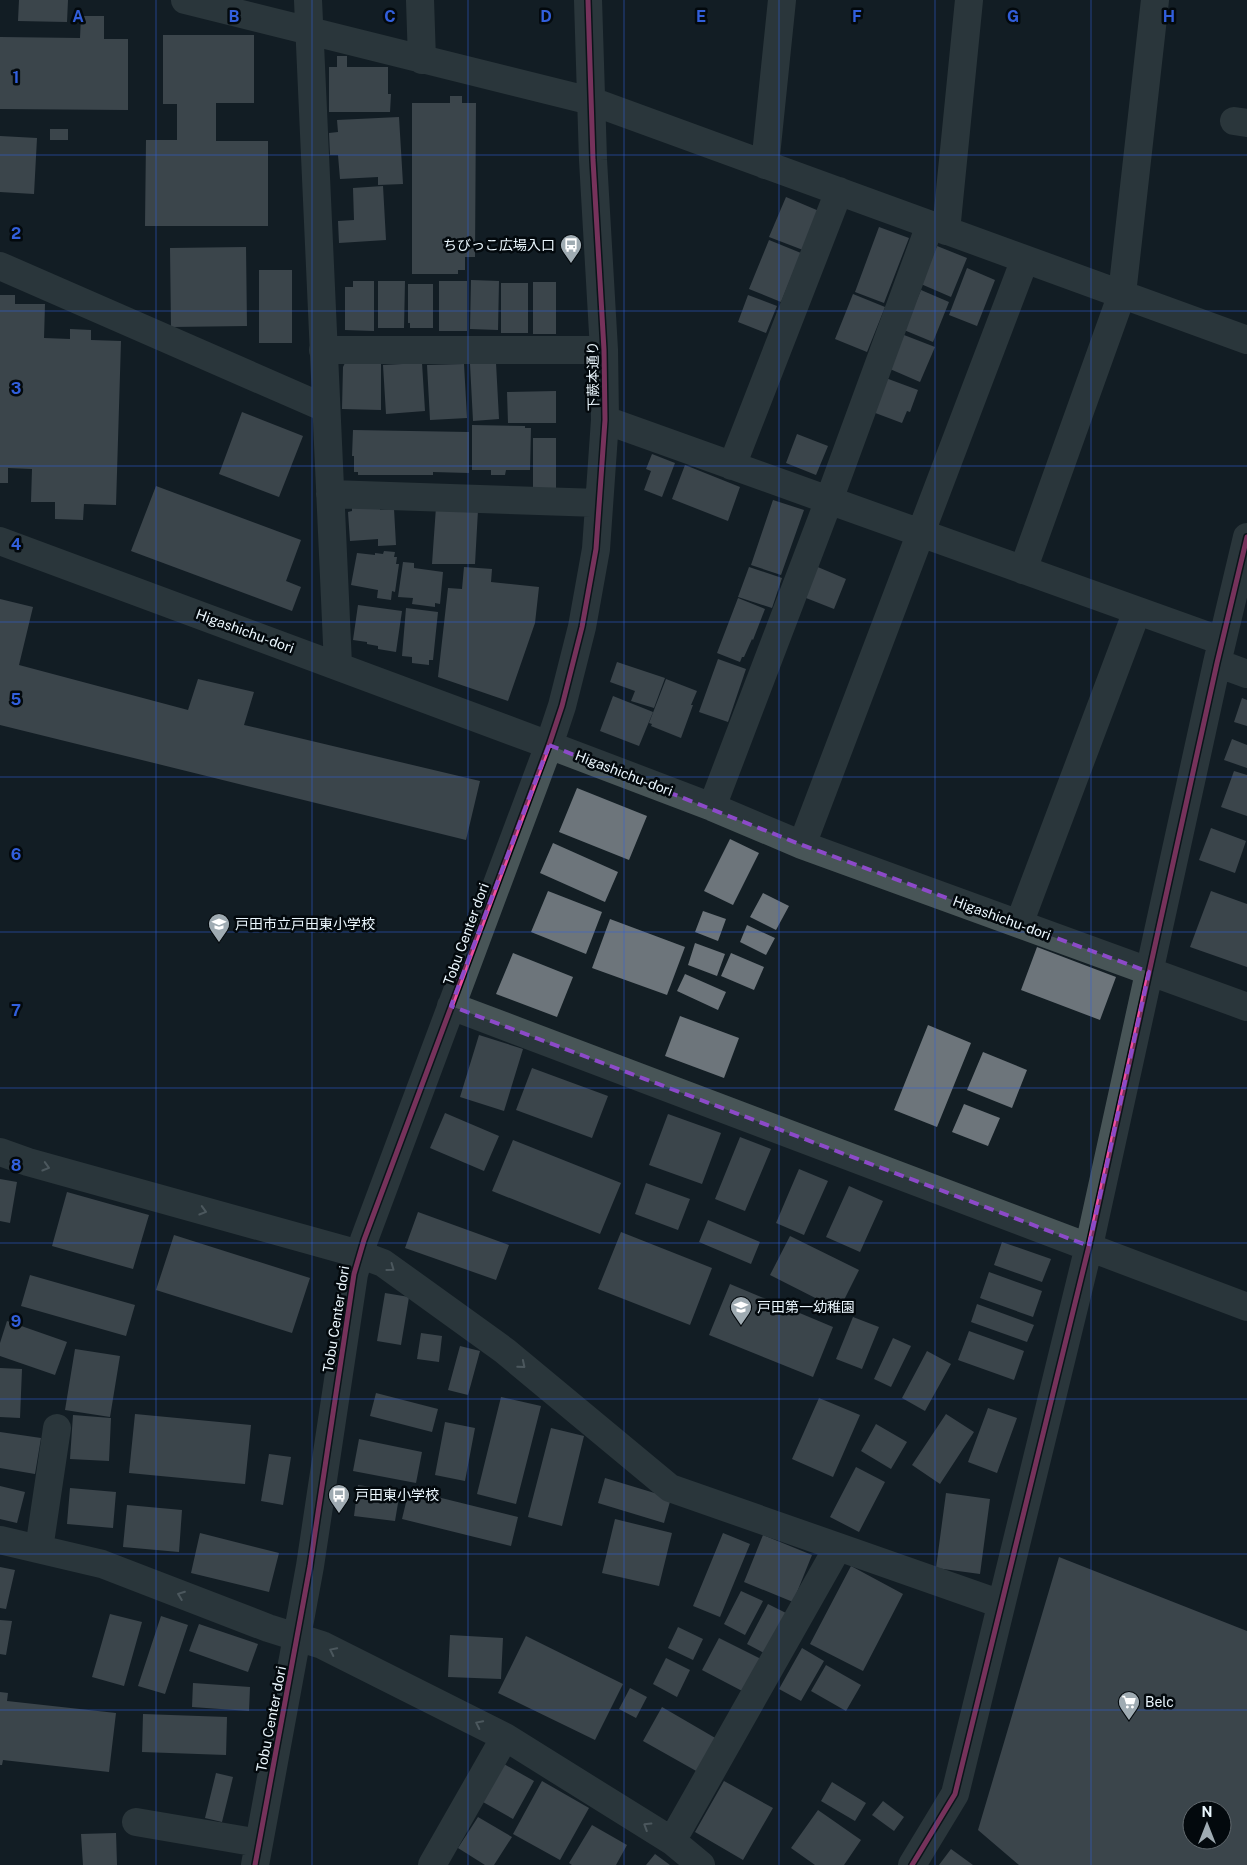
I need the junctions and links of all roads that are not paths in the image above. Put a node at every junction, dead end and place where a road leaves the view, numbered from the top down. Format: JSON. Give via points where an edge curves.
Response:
{"nodes":[{"id":1,"x":185,"y":0,"type":"edge"},
{"id":2,"x":308,"y":0,"type":"edge"},
{"id":3,"x":420,"y":0,"type":"edge"},
{"id":4,"x":588,"y":0,"type":"edge"},
{"id":5,"x":782,"y":0,"type":"edge"},
{"id":6,"x":969,"y":0,"type":"edge"},
{"id":7,"x":1155,"y":0,"type":"edge"},
{"id":8,"x":309,"y":30,"type":"junction"},
{"id":9,"x":422,"y":60,"type":"junction"},
{"id":10,"x":592,"y":102,"type":"junction"},
{"id":11,"x":766,"y":165,"type":"junction"},
{"id":12,"x":838,"y":191,"type":"junction"},
{"id":13,"x":938,"y":228,"type":"junction"},
{"id":14,"x":1025,"y":259,"type":"junction"},
{"id":15,"x":0,"y":266,"type":"edge"},
{"id":16,"x":1122,"y":294,"type":"junction"},
{"id":17,"x":1247,"y":340,"type":"edge"},
{"id":18,"x":323,"y":350,"type":"junction"},
{"id":19,"x":604,"y":350,"type":"junction"},
{"id":20,"x":325,"y":408,"type":"junction"},
{"id":21,"x":605,"y":420,"type":"junction"},
{"id":22,"x":732,"y":466,"type":"junction"},
{"id":23,"x":330,"y":494,"type":"junction"},
{"id":24,"x":829,"y":500,"type":"junction"},
{"id":25,"x":599,"y":503,"type":"junction"},
{"id":26,"x":920,"y":533,"type":"junction"},
{"id":27,"x":1247,"y":537,"type":"edge"},
{"id":28,"x":0,"y":541,"type":"edge"},
{"id":29,"x":1023,"y":570,"type":"junction"},
{"id":30,"x":1137,"y":611,"type":"junction"},
{"id":31,"x":1220,"y":652,"type":"junction"},
{"id":32,"x":338,"y":665,"type":"junction"},
{"id":33,"x":1247,"y":674,"type":"edge"},
{"id":34,"x":549,"y":745,"type":"junction"},
{"id":35,"x":712,"y":807,"type":"junction"},
{"id":36,"x":802,"y":844,"type":"junction"},
{"id":37,"x":1019,"y":924,"type":"junction"},
{"id":38,"x":1149,"y":972,"type":"junction"},
{"id":39,"x":451,"y":1006,"type":"junction"},
{"id":40,"x":1247,"y":1008,"type":"edge"},
{"id":41,"x":0,"y":1152,"type":"edge"},
{"id":42,"x":1088,"y":1246,"type":"junction"},
{"id":43,"x":359,"y":1254,"type":"junction"},
{"id":44,"x":1247,"y":1307,"type":"edge"},
{"id":45,"x":57,"y":1428,"type":"dead end"},
{"id":46,"x":0,"y":1540,"type":"edge"},
{"id":47,"x":838,"y":1547,"type":"junction"},
{"id":48,"x":39,"y":1549,"type":"junction"},
{"id":49,"x":1000,"y":1604,"type":"junction"},
{"id":50,"x":297,"y":1637,"type":"junction"},
{"id":51,"x":505,"y":1737,"type":"junction"},
{"id":52,"x":136,"y":1822,"type":"dead end"},
{"id":53,"x":672,"y":1841,"type":"junction"},
{"id":54,"x":257,"y":1854,"type":"edge"},
{"id":55,"x":432,"y":1865,"type":"edge"},
{"id":56,"x":701,"y":1865,"type":"edge"},
{"id":57,"x":912,"y":1865,"type":"edge"}],
"edges":[{"from":1,"to":8,"type":"street"},
{"from":2,"to":8,"type":"street"},
{"from":3,"to":9,"type":"street"},
{"from":4,"to":10,"type":"street","name":"下蕨本通り"},
{"from":5,"to":11,"type":"street"},
{"from":6,"to":13,"type":"street"},
{"from":7,"to":16,"type":"street"},
{"from":8,"to":9,"type":"street"},
{"from":8,"to":18,"type":"street"},
{"from":9,"to":10,"type":"street"},
{"from":10,"to":11,"type":"street"},
{"from":10,"to":19,"type":"street","name":"下蕨本通り"},
{"from":11,"to":12,"type":"street"},
{"from":12,"to":13,"type":"street"},
{"from":12,"to":22,"type":"street"},
{"from":13,"to":14,"type":"street"},
{"from":13,"to":24,"type":"street"},
{"from":14,"to":16,"type":"street"},
{"from":14,"to":26,"type":"street"},
{"from":15,"to":20,"type":"street"},
{"from":16,"to":17,"type":"street"},
{"from":16,"to":29,"type":"street"},
{"from":18,"to":19,"type":"street"},
{"from":18,"to":20,"type":"street"},
{"from":19,"to":21,"type":"street","name":"下蕨本通り"},
{"from":20,"to":23,"type":"street"},
{"from":21,"to":22,"type":"street"},
{"from":21,"to":25,"type":"street","name":"下蕨本通り"},
{"from":22,"to":24,"type":"street"},
{"from":23,"to":25,"type":"street"},
{"from":23,"to":32,"type":"street"},
{"from":24,"to":26,"type":"street"},
{"from":24,"to":35,"type":"street"},
{"from":25,"to":34,"type":"street","name":"下蕨本通り","via":[[596,549],[582,627]]},
{"from":26,"to":29,"type":"street"},
{"from":26,"to":36,"type":"street"},
{"from":27,"to":31,"type":"street"},
{"from":28,"to":32,"type":"street","name":"Higashichu-dori"},
{"from":29,"to":30,"type":"street"},
{"from":30,"to":31,"type":"street"},
{"from":30,"to":37,"type":"street"},
{"from":31,"to":33,"type":"street"},
{"from":31,"to":38,"type":"street"},
{"from":32,"to":34,"type":"street","name":"Higashichu-dori"},
{"from":34,"to":35,"type":"street","name":"Higashichu-dori"},
{"from":34,"to":39,"type":"street","name":"Tobu Center dori"},
{"from":35,"to":36,"type":"street","name":"Higashichu-dori"},
{"from":36,"to":37,"type":"street","name":"Higashichu-dori"},
{"from":37,"to":38,"type":"street","name":"Higashichu-dori"},
{"from":38,"to":40,"type":"street","name":"Higashichu-dori"},
{"from":38,"to":42,"type":"street"},
{"from":39,"to":42,"type":"street"},
{"from":39,"to":43,"type":"street","name":"Tobu Center dori"},
{"from":41,"to":43,"type":"street","one_way":true},
{"from":42,"to":44,"type":"street"},
{"from":42,"to":49,"type":"street"},
{"from":43,"to":47,"type":"street","one_way":true,"via":[[383,1263],[505,1352],[670,1488]]},
{"from":43,"to":50,"type":"street","name":"Tobu Center dori"},
{"from":45,"to":48,"type":"street"},
{"from":46,"to":48,"type":"street"},
{"from":47,"to":49,"type":"street"},
{"from":47,"to":53,"type":"street"},
{"from":50,"to":48,"type":"street","one_way":true,"via":[[102,1564]]},
{"from":49,"to":57,"type":"street","via":[[955,1794]]},
{"from":51,"to":50,"type":"street","one_way":true,"via":[[322,1645]]},
{"from":50,"to":54,"type":"street","name":"Tobu Center dori"},
{"from":53,"to":51,"type":"street","one_way":true},
{"from":51,"to":55,"type":"street"},
{"from":52,"to":54,"type":"street"},
{"from":53,"to":56,"type":"street"}]}
